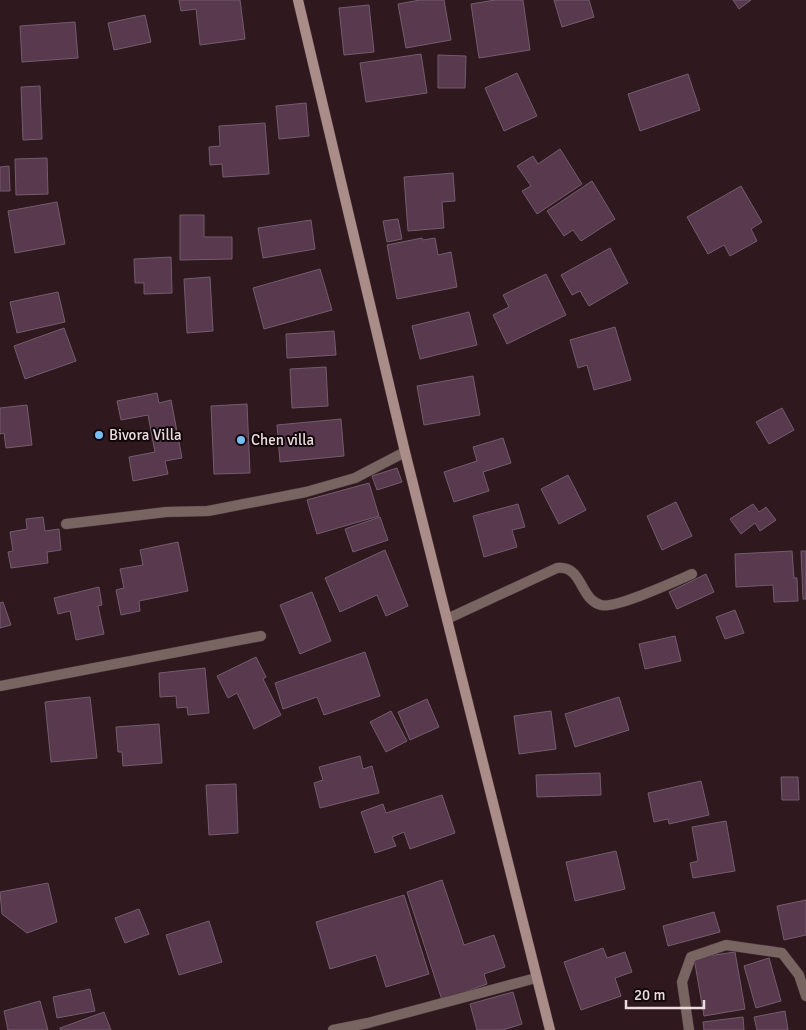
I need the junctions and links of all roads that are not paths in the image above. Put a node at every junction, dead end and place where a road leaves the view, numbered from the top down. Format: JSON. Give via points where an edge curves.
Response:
{"nodes":[{"id":1,"x":298,"y":0,"type":"edge"},
{"id":2,"x":405,"y":452,"type":"junction"},
{"id":3,"x":66,"y":524,"type":"dead end"},
{"id":4,"x":692,"y":574,"type":"dead end"},
{"id":5,"x":447,"y":619,"type":"junction"},
{"id":6,"x":261,"y":636,"type":"dead end"},
{"id":7,"x":0,"y":686,"type":"edge"},
{"id":8,"x":536,"y":978,"type":"junction"},
{"id":9,"x":806,"y":996,"type":"edge"},
{"id":10,"x":333,"y":1030,"type":"edge"},
{"id":11,"x":550,"y":1030,"type":"edge"},
{"id":12,"x":689,"y":1030,"type":"edge"}],
"edges":[{"from":1,"to":2,"type":"street"},
{"from":2,"to":3,"type":"street","via":[[355,478],[306,492],[208,511],[166,512]]},
{"from":2,"to":5,"type":"street"},
{"from":4,"to":5,"type":"street","via":[[616,604],[602,606],[591,600],[572,570],[557,568]]},
{"from":5,"to":8,"type":"street"},
{"from":6,"to":7,"type":"street"},
{"from":8,"to":10,"type":"street"},
{"from":8,"to":11,"type":"street"},
{"from":9,"to":12,"type":"street","via":[[799,975],[782,953],[726,945],[691,957],[682,982]]}]}
